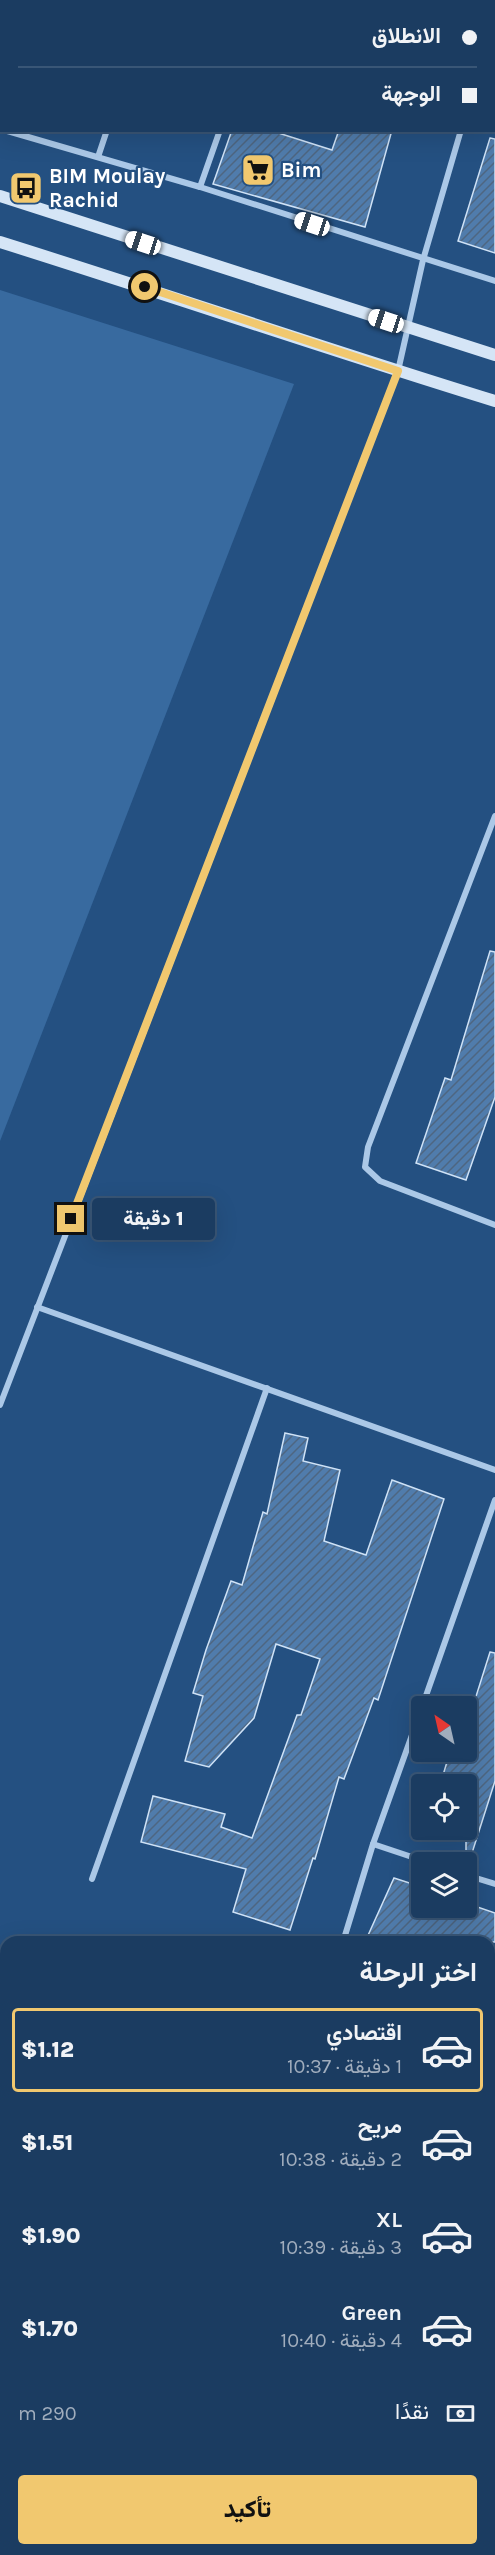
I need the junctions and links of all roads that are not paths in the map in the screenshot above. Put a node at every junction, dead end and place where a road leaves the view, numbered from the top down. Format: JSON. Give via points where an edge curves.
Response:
{"nodes":[{"id":1,"x":9,"y":132,"type":"edge"},
{"id":2,"x":106,"y":132,"type":"edge"},
{"id":3,"x":219,"y":132,"type":"edge"},
{"id":4,"x":460,"y":132,"type":"edge"},
{"id":5,"x":98,"y":157,"type":"junction"},
{"id":6,"x":200,"y":187,"type":"junction"},
{"id":7,"x":0,"y":196,"type":"edge"},
{"id":8,"x":0,"y":242,"type":"edge"},
{"id":9,"x":423,"y":260,"type":"junction"},
{"id":10,"x":495,"y":281,"type":"edge"},
{"id":11,"x":409,"y":328,"type":"junction"},
{"id":12,"x":495,"y":355,"type":"edge"},
{"id":13,"x":398,"y":371,"type":"junction"},
{"id":14,"x":495,"y":401,"type":"edge"},
{"id":15,"x":495,"y":816,"type":"edge"},
{"id":16,"x":495,"y":1225,"type":"edge"},
{"id":17,"x":37,"y":1307,"type":"junction"},
{"id":18,"x":267,"y":1388,"type":"junction"},
{"id":19,"x":0,"y":1405,"type":"edge"},
{"id":20,"x":495,"y":1470,"type":"edge"},
{"id":21,"x":495,"y":1500,"type":"edge"},
{"id":22,"x":426,"y":1696,"type":"edge"},
{"id":23,"x":411,"y":1738,"type":"edge"},
{"id":24,"x":373,"y":1844,"type":"junction"},
{"id":25,"x":411,"y":1857,"type":"edge"},
{"id":26,"x":477,"y":1878,"type":"edge"},
{"id":27,"x":92,"y":1879,"type":"dead end"},
{"id":28,"x":495,"y":1884,"type":"edge"},
{"id":29,"x":345,"y":1936,"type":"edge"}],
"edges":[{"from":1,"to":5,"type":"street"},
{"from":2,"to":5,"type":"street"},
{"from":3,"to":6,"type":"street"},
{"from":4,"to":9,"type":"street"},
{"from":5,"to":6,"type":"street"},
{"from":6,"to":9,"type":"street"},
{"from":7,"to":11,"type":"main road"},
{"from":8,"to":13,"type":"main road"},
{"from":9,"to":10,"type":"street"},
{"from":9,"to":11,"type":"street"},
{"from":11,"to":12,"type":"main road"},
{"from":11,"to":13,"type":"street"},
{"from":13,"to":14,"type":"main road"},
{"from":13,"to":17,"type":"street"},
{"from":15,"to":16,"type":"street","via":[[368,1147],[365,1167],[380,1181]]},
{"from":17,"to":18,"type":"street"},
{"from":17,"to":19,"type":"street"},
{"from":18,"to":20,"type":"street"},
{"from":18,"to":27,"type":"street"},
{"from":21,"to":22,"type":"street"},
{"from":23,"to":24,"type":"street"},
{"from":24,"to":25,"type":"street"},
{"from":24,"to":29,"type":"street"},
{"from":26,"to":28,"type":"street"}]}
